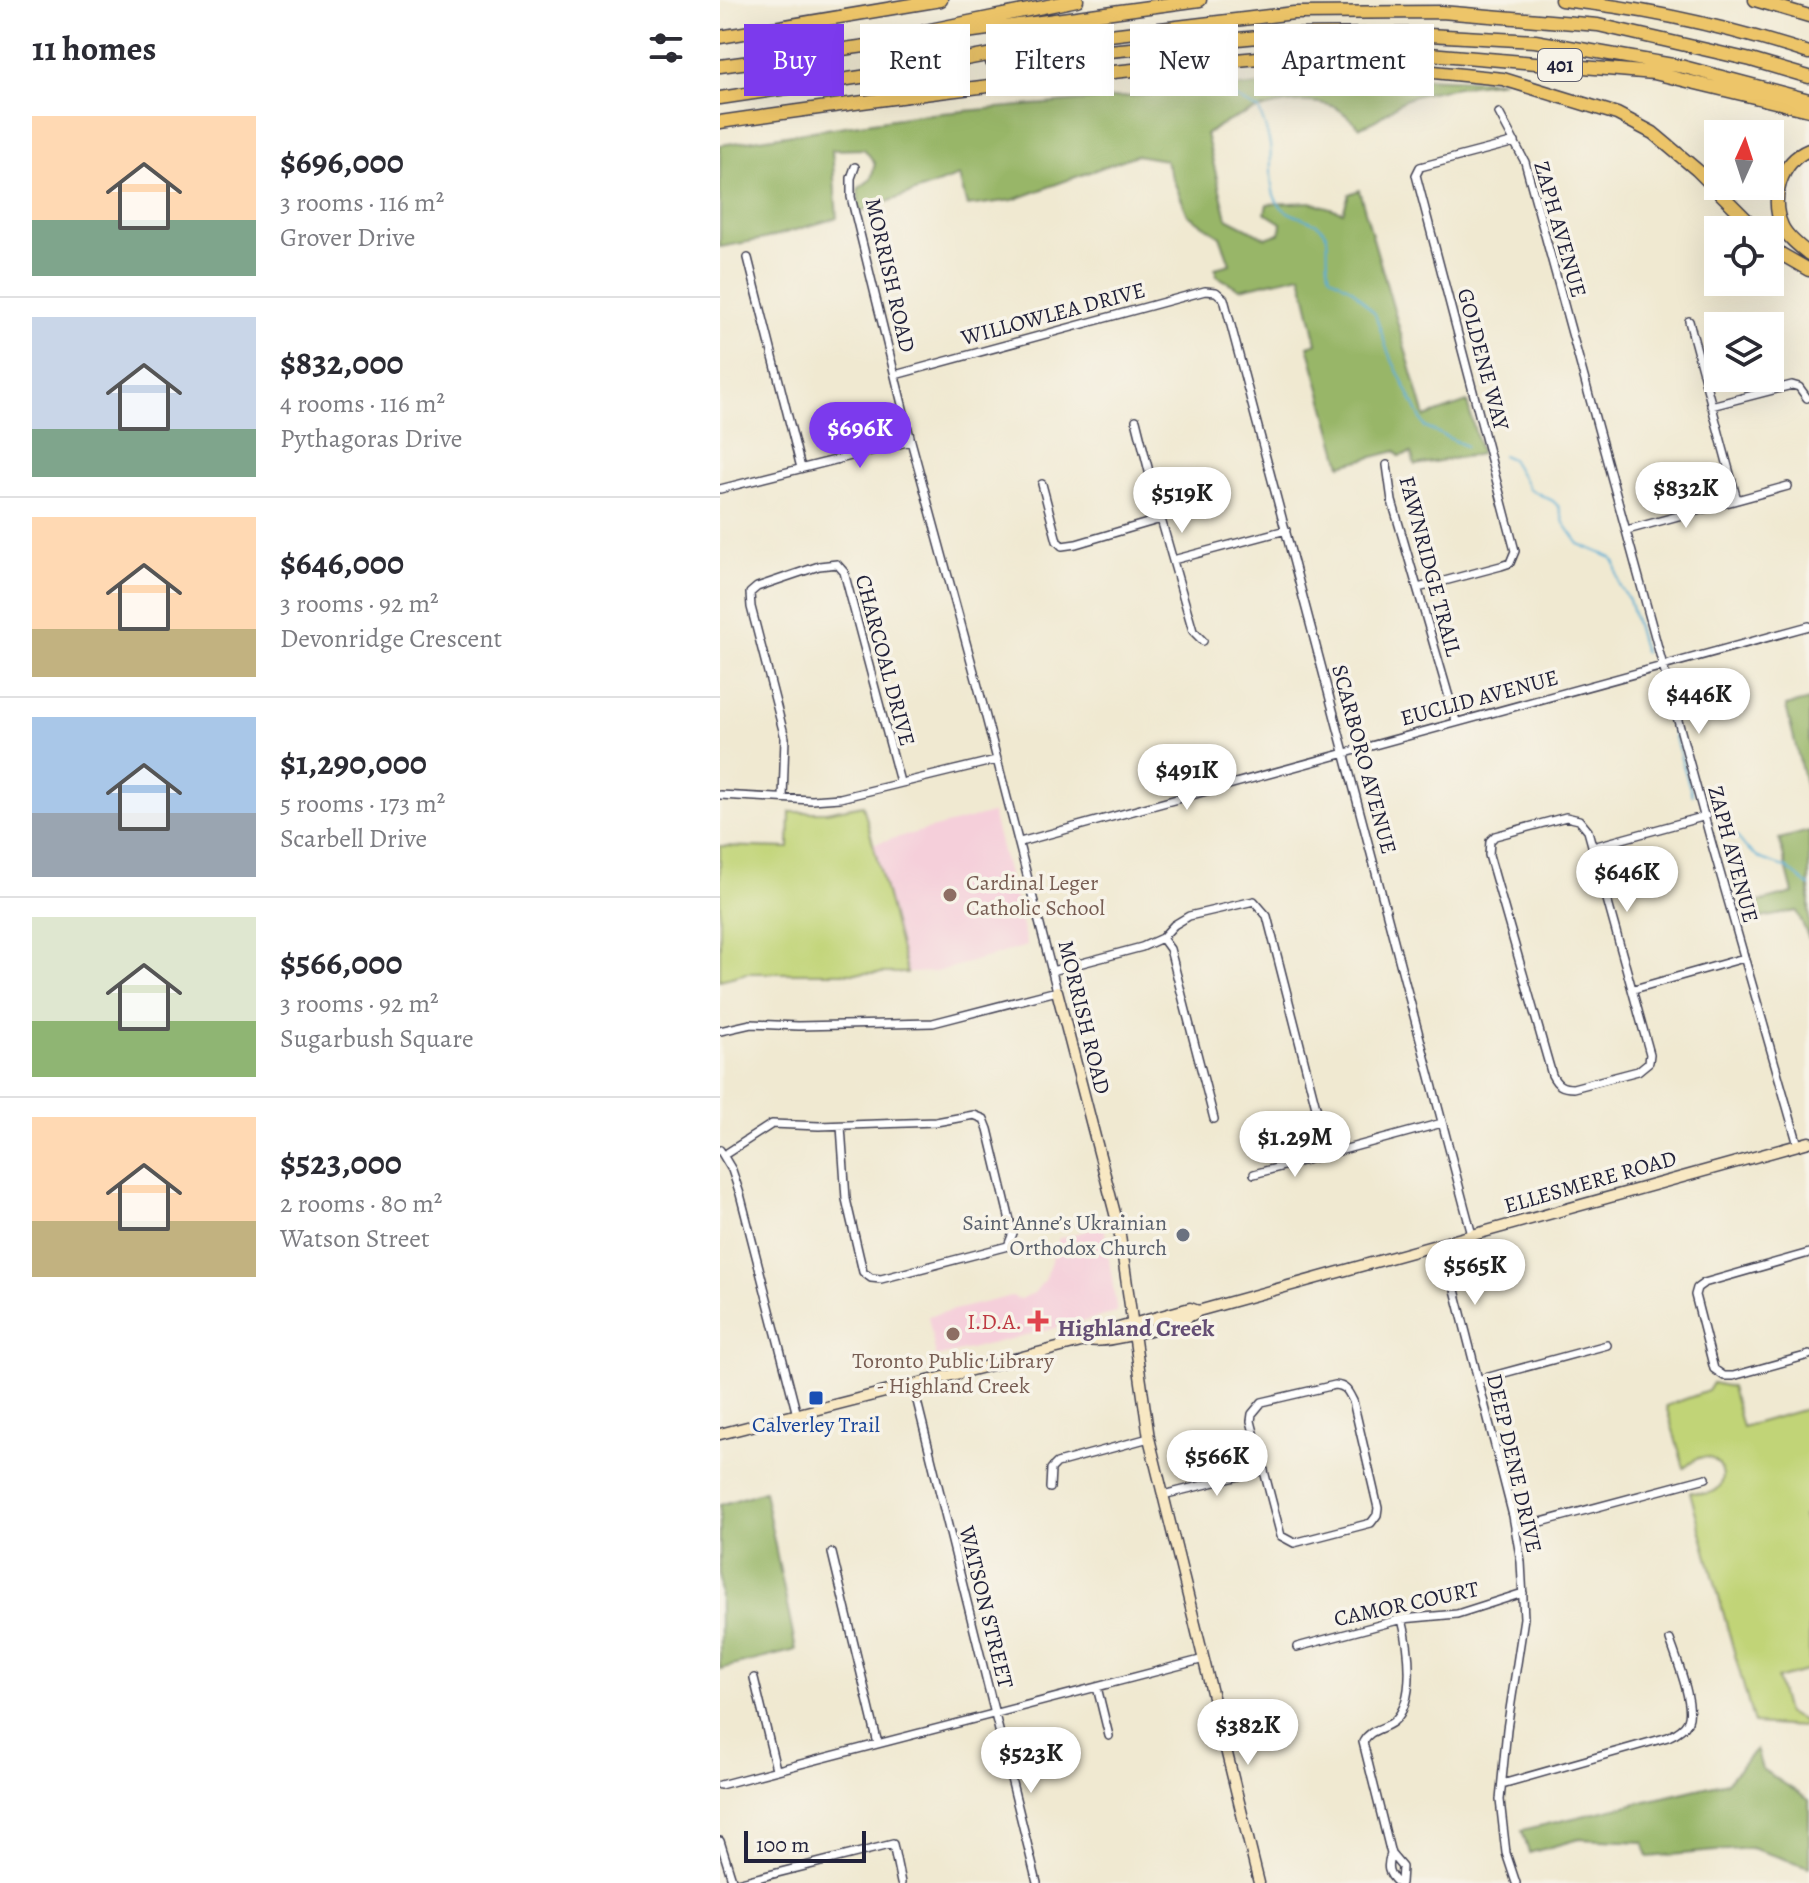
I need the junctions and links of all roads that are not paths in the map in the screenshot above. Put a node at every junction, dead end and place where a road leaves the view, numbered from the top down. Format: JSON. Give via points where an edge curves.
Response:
{"nodes":[{"id":1,"x":941,"y":0,"type":"edge"},
{"id":2,"x":1077,"y":0,"type":"edge"},
{"id":3,"x":1200,"y":0,"type":"edge"},
{"id":4,"x":1561,"y":0,"type":"edge"},
{"id":5,"x":1755,"y":0,"type":"edge"},
{"id":6,"x":1809,"y":16,"type":"edge"},
{"id":7,"x":948,"y":24,"type":"edge"},
{"id":8,"x":970,"y":31,"type":"edge"},
{"id":9,"x":720,"y":37,"type":"edge"},
{"id":10,"x":860,"y":46,"type":"edge"},
{"id":11,"x":1809,"y":53,"type":"edge"},
{"id":12,"x":1434,"y":54,"type":"edge"},
{"id":13,"x":970,"y":58,"type":"edge"},
{"id":14,"x":1254,"y":59,"type":"edge"},
{"id":15,"x":970,"y":64,"type":"edge"},
{"id":16,"x":720,"y":66,"type":"edge"},
{"id":17,"x":1434,"y":72,"type":"edge"},
{"id":18,"x":860,"y":77,"type":"edge"},
{"id":19,"x":1809,"y":77,"type":"edge"},
{"id":20,"x":720,"y":98,"type":"edge"},
{"id":21,"x":1809,"y":100,"type":"edge"},
{"id":22,"x":1809,"y":110,"type":"edge"},
{"id":23,"x":1499,"y":113,"type":"dead end"},
{"id":24,"x":720,"y":122,"type":"edge"},
{"id":25,"x":1515,"y":142,"type":"junction"},
{"id":26,"x":1809,"y":150,"type":"edge"},
{"id":27,"x":855,"y":167,"type":"dead end"},
{"id":28,"x":1743,"y":216,"type":"edge"},
{"id":29,"x":1809,"y":254,"type":"edge"},
{"id":30,"x":1784,"y":256,"type":"edge"},
{"id":31,"x":748,"y":258,"type":"dead end"},
{"id":32,"x":1809,"y":270,"type":"edge"},
{"id":33,"x":1220,"y":294,"type":"joint"},
{"id":34,"x":1689,"y":321,"type":"dead end"},
{"id":35,"x":895,"y":375,"type":"junction"},
{"id":36,"x":1807,"y":398,"type":"edge"},
{"id":37,"x":1711,"y":406,"type":"junction"},
{"id":38,"x":1136,"y":420,"type":"dead end"},
{"id":39,"x":911,"y":441,"type":"junction"},
{"id":40,"x":1387,"y":465,"type":"dead end"},
{"id":41,"x":801,"y":468,"type":"junction"},
{"id":42,"x":1042,"y":484,"type":"dead end"},
{"id":43,"x":1788,"y":486,"type":"dead end"},
{"id":44,"x":720,"y":489,"type":"edge"},
{"id":45,"x":1737,"y":500,"type":"junction"},
{"id":46,"x":1161,"y":519,"type":"junction"},
{"id":47,"x":1286,"y":530,"type":"junction"},
{"id":48,"x":1627,"y":530,"type":"junction"},
{"id":49,"x":1173,"y":560,"type":"junction"},
{"id":50,"x":1418,"y":588,"type":"junction"},
{"id":51,"x":1809,"y":626,"type":"edge"},
{"id":52,"x":1203,"y":641,"type":"dead end"},
{"id":53,"x":1663,"y":665,"type":"junction"},
{"id":54,"x":1456,"y":721,"type":"junction"},
{"id":55,"x":1345,"y":753,"type":"junction"},
{"id":56,"x":996,"y":760,"type":"junction"},
{"id":57,"x":900,"y":782,"type":"junction"},
{"id":58,"x":720,"y":795,"type":"edge"},
{"id":59,"x":783,"y":798,"type":"junction"},
{"id":60,"x":1706,"y":816,"type":"junction"},
{"id":61,"x":1020,"y":842,"type":"junction"},
{"id":62,"x":1593,"y":847,"type":"junction"},
{"id":63,"x":1162,"y":938,"type":"junction"},
{"id":64,"x":1744,"y":958,"type":"junction"},
{"id":65,"x":1052,"y":971,"type":"junction"},
{"id":66,"x":1634,"y":989,"type":"junction"},
{"id":67,"x":1057,"y":991,"type":"junction"},
{"id":68,"x":720,"y":1031,"type":"edge"},
{"id":69,"x":1214,"y":1119,"type":"dead end"},
{"id":70,"x":1442,"y":1123,"type":"junction"},
{"id":71,"x":841,"y":1126,"type":"junction"},
{"id":72,"x":1804,"y":1143,"type":"edge"},
{"id":73,"x":722,"y":1152,"type":"edge"},
{"id":74,"x":1328,"y":1154,"type":"junction"},
{"id":75,"x":1254,"y":1174,"type":"dead end"},
{"id":76,"x":1472,"y":1235,"type":"junction"},
{"id":77,"x":1443,"y":1243,"type":"junction"},
{"id":78,"x":1809,"y":1253,"type":"edge"},
{"id":79,"x":1133,"y":1329,"type":"junction"},
{"id":80,"x":1607,"y":1345,"type":"dead end"},
{"id":81,"x":1809,"y":1355,"type":"edge"},
{"id":82,"x":1478,"y":1380,"type":"junction"},
{"id":83,"x":913,"y":1385,"type":"junction"},
{"id":84,"x":797,"y":1415,"type":"junction"},
{"id":85,"x":720,"y":1434,"type":"edge"},
{"id":86,"x":1149,"y":1438,"type":"junction"},
{"id":87,"x":1264,"y":1470,"type":"junction"},
{"id":88,"x":1706,"y":1478,"type":"dead end"},
{"id":89,"x":1050,"y":1488,"type":"dead end"},
{"id":90,"x":1163,"y":1495,"type":"junction"},
{"id":91,"x":1515,"y":1529,"type":"junction"},
{"id":92,"x":832,"y":1553,"type":"dead end"},
{"id":93,"x":1523,"y":1593,"type":"junction"},
{"id":94,"x":1402,"y":1619,"type":"junction"},
{"id":95,"x":1670,"y":1640,"type":"dead end"},
{"id":96,"x":1297,"y":1647,"type":"dead end"},
{"id":97,"x":1204,"y":1659,"type":"junction"},
{"id":98,"x":754,"y":1678,"type":"dead end"},
{"id":99,"x":1097,"y":1687,"type":"junction"},
{"id":100,"x":996,"y":1715,"type":"junction"},
{"id":101,"x":1109,"y":1736,"type":"dead end"},
{"id":102,"x":878,"y":1744,"type":"junction"},
{"id":103,"x":776,"y":1769,"type":"junction"},
{"id":104,"x":1502,"y":1784,"type":"junction"},
{"id":105,"x":720,"y":1785,"type":"edge"},
{"id":106,"x":720,"y":1841,"type":"edge"},
{"id":107,"x":1391,"y":1854,"type":"junction"},
{"id":108,"x":722,"y":1856,"type":"edge"},
{"id":109,"x":735,"y":1883,"type":"edge"},
{"id":110,"x":901,"y":1883,"type":"edge"},
{"id":111,"x":1037,"y":1883,"type":"edge"},
{"id":112,"x":1259,"y":1883,"type":"edge"},
{"id":113,"x":1399,"y":1883,"type":"edge"},
{"id":114,"x":1516,"y":1883,"type":"edge"}],
"edges":[{"from":1,"to":9,"type":"highway"},
{"from":2,"to":7,"type":"highway"},
{"from":3,"to":8,"type":"highway"},
{"from":4,"to":11,"type":"highway","via":[[1742,32]]},
{"from":5,"to":6,"type":"highway"},
{"from":10,"to":16,"type":"highway"},
{"from":12,"to":22,"type":"highway","number":"401","via":[[1654,73]]},
{"from":13,"to":19,"type":"highway","number":"401","via":[[1068,40],[1294,13],[1441,12],[1598,25]]},
{"from":14,"to":24,"type":"highway","number":"401","via":[[1043,79]]},
{"from":15,"to":21,"type":"highway","via":[[1280,35],[1411,34],[1535,41],[1684,67]]},
{"from":17,"to":28,"type":"highway","via":[[1503,79],[1617,114],[1653,133]]},
{"from":18,"to":20,"type":"highway","number":"401"},
{"from":23,"to":25,"type":"street","name":"ZAPH AVENUE"},
{"from":25,"to":48,"type":"street","name":"ZAPH AVENUE","via":[[1525,162]]},
{"from":25,"to":50,"type":"street","name":"GOLDENE WAY","via":[[1420,167],[1416,175],[1515,551],[1510,563]]},
{"from":26,"to":29,"type":"highway","via":[[1788,165],[1778,186],[1777,208],[1783,228]]},
{"from":27,"to":35,"type":"street","name":"MORRISH ROAD","via":[[851,197]]},
{"from":30,"to":32,"type":"highway"},
{"from":31,"to":41,"type":"street"},
{"from":33,"to":35,"type":"street","name":"WILLOWLEA DRIVE","via":[[1205,291]]},
{"from":33,"to":47,"type":"street","name":"SCARBORO AVENUE"},
{"from":34,"to":37,"type":"street"},
{"from":35,"to":39,"type":"street","name":"MORRISH ROAD"},
{"from":36,"to":37,"type":"street","via":[[1792,385]]},
{"from":37,"to":45,"type":"street"},
{"from":38,"to":46,"type":"street"},
{"from":39,"to":41,"type":"street"},
{"from":39,"to":56,"type":"street","name":"MORRISH ROAD"},
{"from":40,"to":50,"type":"street","name":"FAWNRIDGE TRAIL"},
{"from":41,"to":44,"type":"street"},
{"from":42,"to":46,"type":"street","via":[[1062,546]]},
{"from":43,"to":45,"type":"street"},
{"from":45,"to":48,"type":"street"},
{"from":46,"to":49,"type":"street"},
{"from":47,"to":49,"type":"street"},
{"from":47,"to":55,"type":"street","name":"SCARBORO AVENUE"},
{"from":48,"to":53,"type":"street","name":"ZAPH AVENUE"},
{"from":49,"to":52,"type":"street","via":[[1193,631]]},
{"from":50,"to":54,"type":"street","name":"FAWNRIDGE TRAIL"},
{"from":51,"to":53,"type":"street","name":"EUCLID AVENUE"},
{"from":53,"to":54,"type":"street","name":"EUCLID AVENUE"},
{"from":53,"to":60,"type":"street","name":"ZAPH AVENUE"},
{"from":54,"to":55,"type":"street","name":"EUCLID AVENUE"},
{"from":55,"to":61,"type":"street","name":"EUCLID AVENUE"},
{"from":55,"to":70,"type":"street","name":"SCARBORO AVENUE"},
{"from":56,"to":57,"type":"street"},
{"from":56,"to":61,"type":"street","name":"MORRISH ROAD"},
{"from":57,"to":59,"type":"street","via":[[840,798]]},
{"from":57,"to":59,"type":"street","name":"CHARCOAL DRIVE","via":[[844,572],[837,564],[819,566],[750,593],[785,738]]},
{"from":58,"to":59,"type":"street"},
{"from":60,"to":62,"type":"street"},
{"from":60,"to":64,"type":"street","name":"ZAPH AVENUE"},
{"from":61,"to":65,"type":"street","name":"MORRISH ROAD"},
{"from":62,"to":66,"type":"street"},
{"from":62,"to":66,"type":"street","via":[[1585,825],[1574,817],[1490,841],[1501,903],[1555,1082],[1573,1088],[1644,1067],[1650,1054]]},
{"from":63,"to":65,"type":"street"},
{"from":63,"to":69,"type":"street","via":[[1170,949]]},
{"from":63,"to":74,"type":"street","via":[[1189,916],[1242,902],[1254,901],[1267,916]]},
{"from":64,"to":66,"type":"street"},
{"from":64,"to":72,"type":"street","name":"ZAPH AVENUE"},
{"from":65,"to":67,"type":"street","name":"MORRISH ROAD"},
{"from":67,"to":68,"type":"street","via":[[933,1023],[751,1024]]},
{"from":67,"to":79,"type":"main road","name":"MORRISH ROAD","via":[[1119,1229]]},
{"from":70,"to":74,"type":"street"},
{"from":70,"to":76,"type":"street","name":"SCARBORO AVENUE"},
{"from":71,"to":71,"type":"street","via":[[849,1217],[863,1272],[871,1278],[1008,1246],[1013,1233],[984,1119],[974,1115]]},
{"from":71,"to":73,"type":"street","via":[[772,1124]]},
{"from":72,"to":76,"type":"main road","name":"ELLESMERE ROAD"},
{"from":73,"to":84,"type":"street","via":[[740,1194]]},
{"from":74,"to":75,"type":"street"},
{"from":76,"to":77,"type":"main road","name":"ELLESMERE ROAD"},
{"from":77,"to":79,"type":"main road","name":"ELLESMERE ROAD","via":[[1198,1311],[1192,1317]]},
{"from":77,"to":82,"type":"street","name":"DEEP DENE DRIVE"},
{"from":78,"to":81,"type":"street","via":[[1704,1283],[1695,1295],[1719,1374],[1733,1376]]},
{"from":79,"to":83,"type":"main road","name":"ELLESMERE ROAD","via":[[1098,1343],[1089,1340]]},
{"from":79,"to":86,"type":"main road","name":"MORRISH ROAD"},
{"from":80,"to":82,"type":"street"},
{"from":82,"to":91,"type":"street","name":"DEEP DENE DRIVE"},
{"from":83,"to":84,"type":"main road","name":"ELLESMERE ROAD"},
{"from":83,"to":100,"type":"street","name":"WATSON STREET"},
{"from":84,"to":85,"type":"main road","name":"ELLESMERE ROAD"},
{"from":86,"to":89,"type":"street","via":[[1057,1463],[1051,1469]]},
{"from":86,"to":90,"type":"main road","name":"MORRISH ROAD"},
{"from":87,"to":87,"type":"street","via":[[1281,1536],[1294,1543],[1371,1523],[1377,1515],[1353,1401],[1342,1386],[1258,1404],[1251,1421]]},
{"from":87,"to":90,"type":"street"},
{"from":88,"to":91,"type":"street"},
{"from":90,"to":97,"type":"main road","name":"MORRISH ROAD"},
{"from":91,"to":93,"type":"street","name":"DEEP DENE DRIVE"},
{"from":92,"to":102,"type":"street"},
{"from":93,"to":94,"type":"street","name":"CAMOR COURT","via":[[1457,1614]]},
{"from":93,"to":104,"type":"street","name":"DEEP DENE DRIVE"},
{"from":94,"to":96,"type":"street","name":"CAMOR COURT"},
{"from":94,"to":107,"type":"street","via":[[1410,1661],[1404,1706],[1393,1722],[1367,1734],[1363,1742]]},
{"from":95,"to":104,"type":"street","via":[[1687,1695],[1689,1718],[1683,1727],[1668,1737]]},
{"from":97,"to":99,"type":"street"},
{"from":97,"to":112,"type":"main road","name":"MORRISH ROAD"},
{"from":98,"to":103,"type":"street"},
{"from":99,"to":100,"type":"street"},
{"from":99,"to":101,"type":"street"},
{"from":100,"to":102,"type":"street"},
{"from":100,"to":111,"type":"street","name":"WATSON STREET"},
{"from":102,"to":103,"type":"street"},
{"from":103,"to":105,"type":"street"},
{"from":104,"to":114,"type":"street","name":"DEEP DENE DRIVE","via":[[1501,1823]]},
{"from":106,"to":108,"type":"street"},
{"from":107,"to":113,"type":"street","via":[[1402,1867]]},
{"from":107,"to":113,"type":"street","via":[[1390,1876]]},
{"from":108,"to":109,"type":"street"},
{"from":109,"to":110,"type":"street","via":[[893,1844]]}]}
